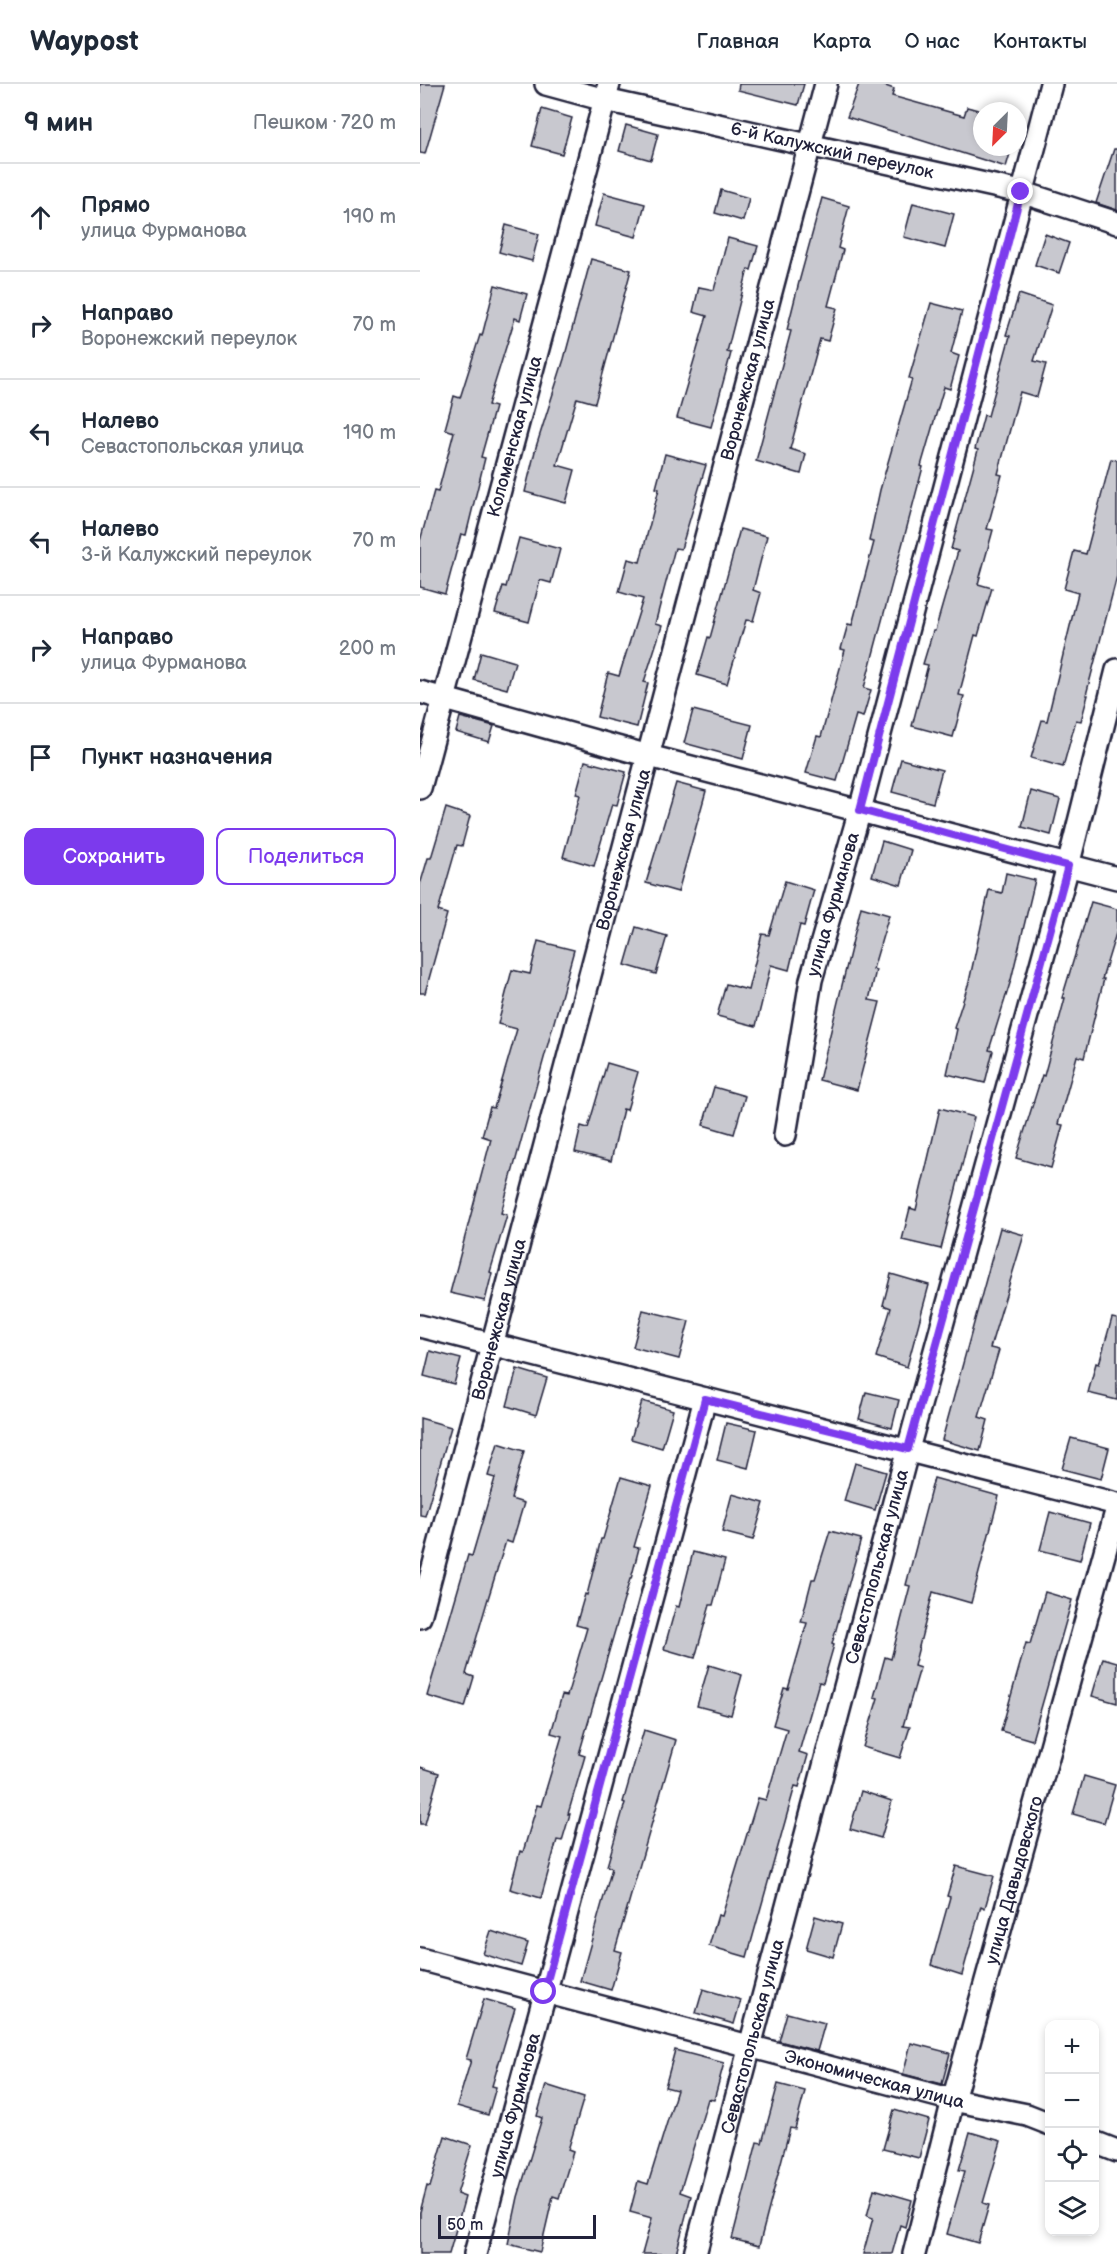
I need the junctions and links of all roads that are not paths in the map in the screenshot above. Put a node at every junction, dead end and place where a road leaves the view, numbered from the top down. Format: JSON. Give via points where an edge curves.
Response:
{"nodes":[{"id":1,"x":546,"y":84,"type":"edge"},
{"id":2,"x":826,"y":84,"type":"edge"},
{"id":3,"x":1051,"y":84,"type":"edge"},
{"id":4,"x":607,"y":92,"type":"edge"},
{"id":5,"x":809,"y":147,"type":"junction"},
{"id":6,"x":1021,"y":192,"type":"junction"},
{"id":7,"x":1117,"y":223,"type":"edge"},
{"id":8,"x":1117,"y":670,"type":"edge"},
{"id":9,"x":420,"y":692,"type":"edge"},
{"id":10,"x":443,"y":699,"type":"junction"},
{"id":11,"x":649,"y":756,"type":"junction"},
{"id":12,"x":420,"y":788,"type":"edge"},
{"id":13,"x":860,"y":810,"type":"junction"},
{"id":14,"x":1068,"y":866,"type":"junction"},
{"id":15,"x":1117,"y":878,"type":"edge"},
{"id":16,"x":785,"y":1135,"type":"dead end"},
{"id":17,"x":420,"y":1326,"type":"edge"},
{"id":18,"x":493,"y":1343,"type":"junction"},
{"id":19,"x":705,"y":1399,"type":"junction"},
{"id":20,"x":908,"y":1449,"type":"junction"},
{"id":21,"x":1117,"y":1506,"type":"edge"},
{"id":22,"x":420,"y":1617,"type":"edge"},
{"id":23,"x":420,"y":1959,"type":"edge"},
{"id":24,"x":544,"y":1992,"type":"junction"},
{"id":25,"x":751,"y":2046,"type":"junction"},
{"id":26,"x":954,"y":2100,"type":"junction"},
{"id":27,"x":1045,"y":2122,"type":"edge"},
{"id":28,"x":1099,"y":2144,"type":"edge"},
{"id":29,"x":1117,"y":2151,"type":"edge"},
{"id":30,"x":474,"y":2254,"type":"edge"},
{"id":31,"x":695,"y":2254,"type":"edge"},
{"id":32,"x":914,"y":2254,"type":"edge"}],
"edges":[{"from":1,"to":4,"type":"street","name":"6-й Калужский переулок"},
{"from":2,"to":5,"type":"street","name":"Воронежская улица"},
{"from":3,"to":6,"type":"street","name":"улица Фурманова"},
{"from":4,"to":5,"type":"street","name":"6-й Калужский переулок"},
{"from":4,"to":10,"type":"street","name":"Коломенская улица"},
{"from":5,"to":6,"type":"street","name":"6-й Калужский переулок"},
{"from":5,"to":11,"type":"street","name":"Воронежская улица"},
{"from":6,"to":7,"type":"street","name":"6-й Калужский переулок"},
{"from":6,"to":13,"type":"street","name":"улица Фурманова"},
{"from":8,"to":14,"type":"street","name":"Севастопольская улица"},
{"from":9,"to":10,"type":"street"},
{"from":10,"to":11,"type":"street"},
{"from":10,"to":12,"type":"street","name":"Коломенская улица"},
{"from":11,"to":13,"type":"street"},
{"from":11,"to":18,"type":"street","name":"Воронежская улица"},
{"from":13,"to":14,"type":"street"},
{"from":13,"to":16,"type":"street","name":"улица Фурманова","via":[[811,980]]},
{"from":14,"to":15,"type":"street"},
{"from":14,"to":20,"type":"street","name":"Севастопольская улица"},
{"from":17,"to":18,"type":"street"},
{"from":18,"to":19,"type":"street"},
{"from":18,"to":22,"type":"street","name":"Воронежская улица"},
{"from":19,"to":20,"type":"street"},
{"from":19,"to":24,"type":"street","name":"улица Фурманова"},
{"from":20,"to":21,"type":"street"},
{"from":20,"to":25,"type":"street","name":"Севастопольская улица"},
{"from":21,"to":26,"type":"street","name":"улица Давыдовского"},
{"from":23,"to":24,"type":"street","name":"Экономическая улица"},
{"from":24,"to":25,"type":"street","name":"Экономическая улица"},
{"from":24,"to":30,"type":"street","name":"улица Фурманова"},
{"from":25,"to":26,"type":"street","name":"Экономическая улица"},
{"from":25,"to":31,"type":"street","name":"Севастопольская улица"},
{"from":26,"to":27,"type":"street","name":"Экономическая улица"},
{"from":26,"to":32,"type":"street","name":"улица Давыдовского"},
{"from":28,"to":29,"type":"street"}]}
